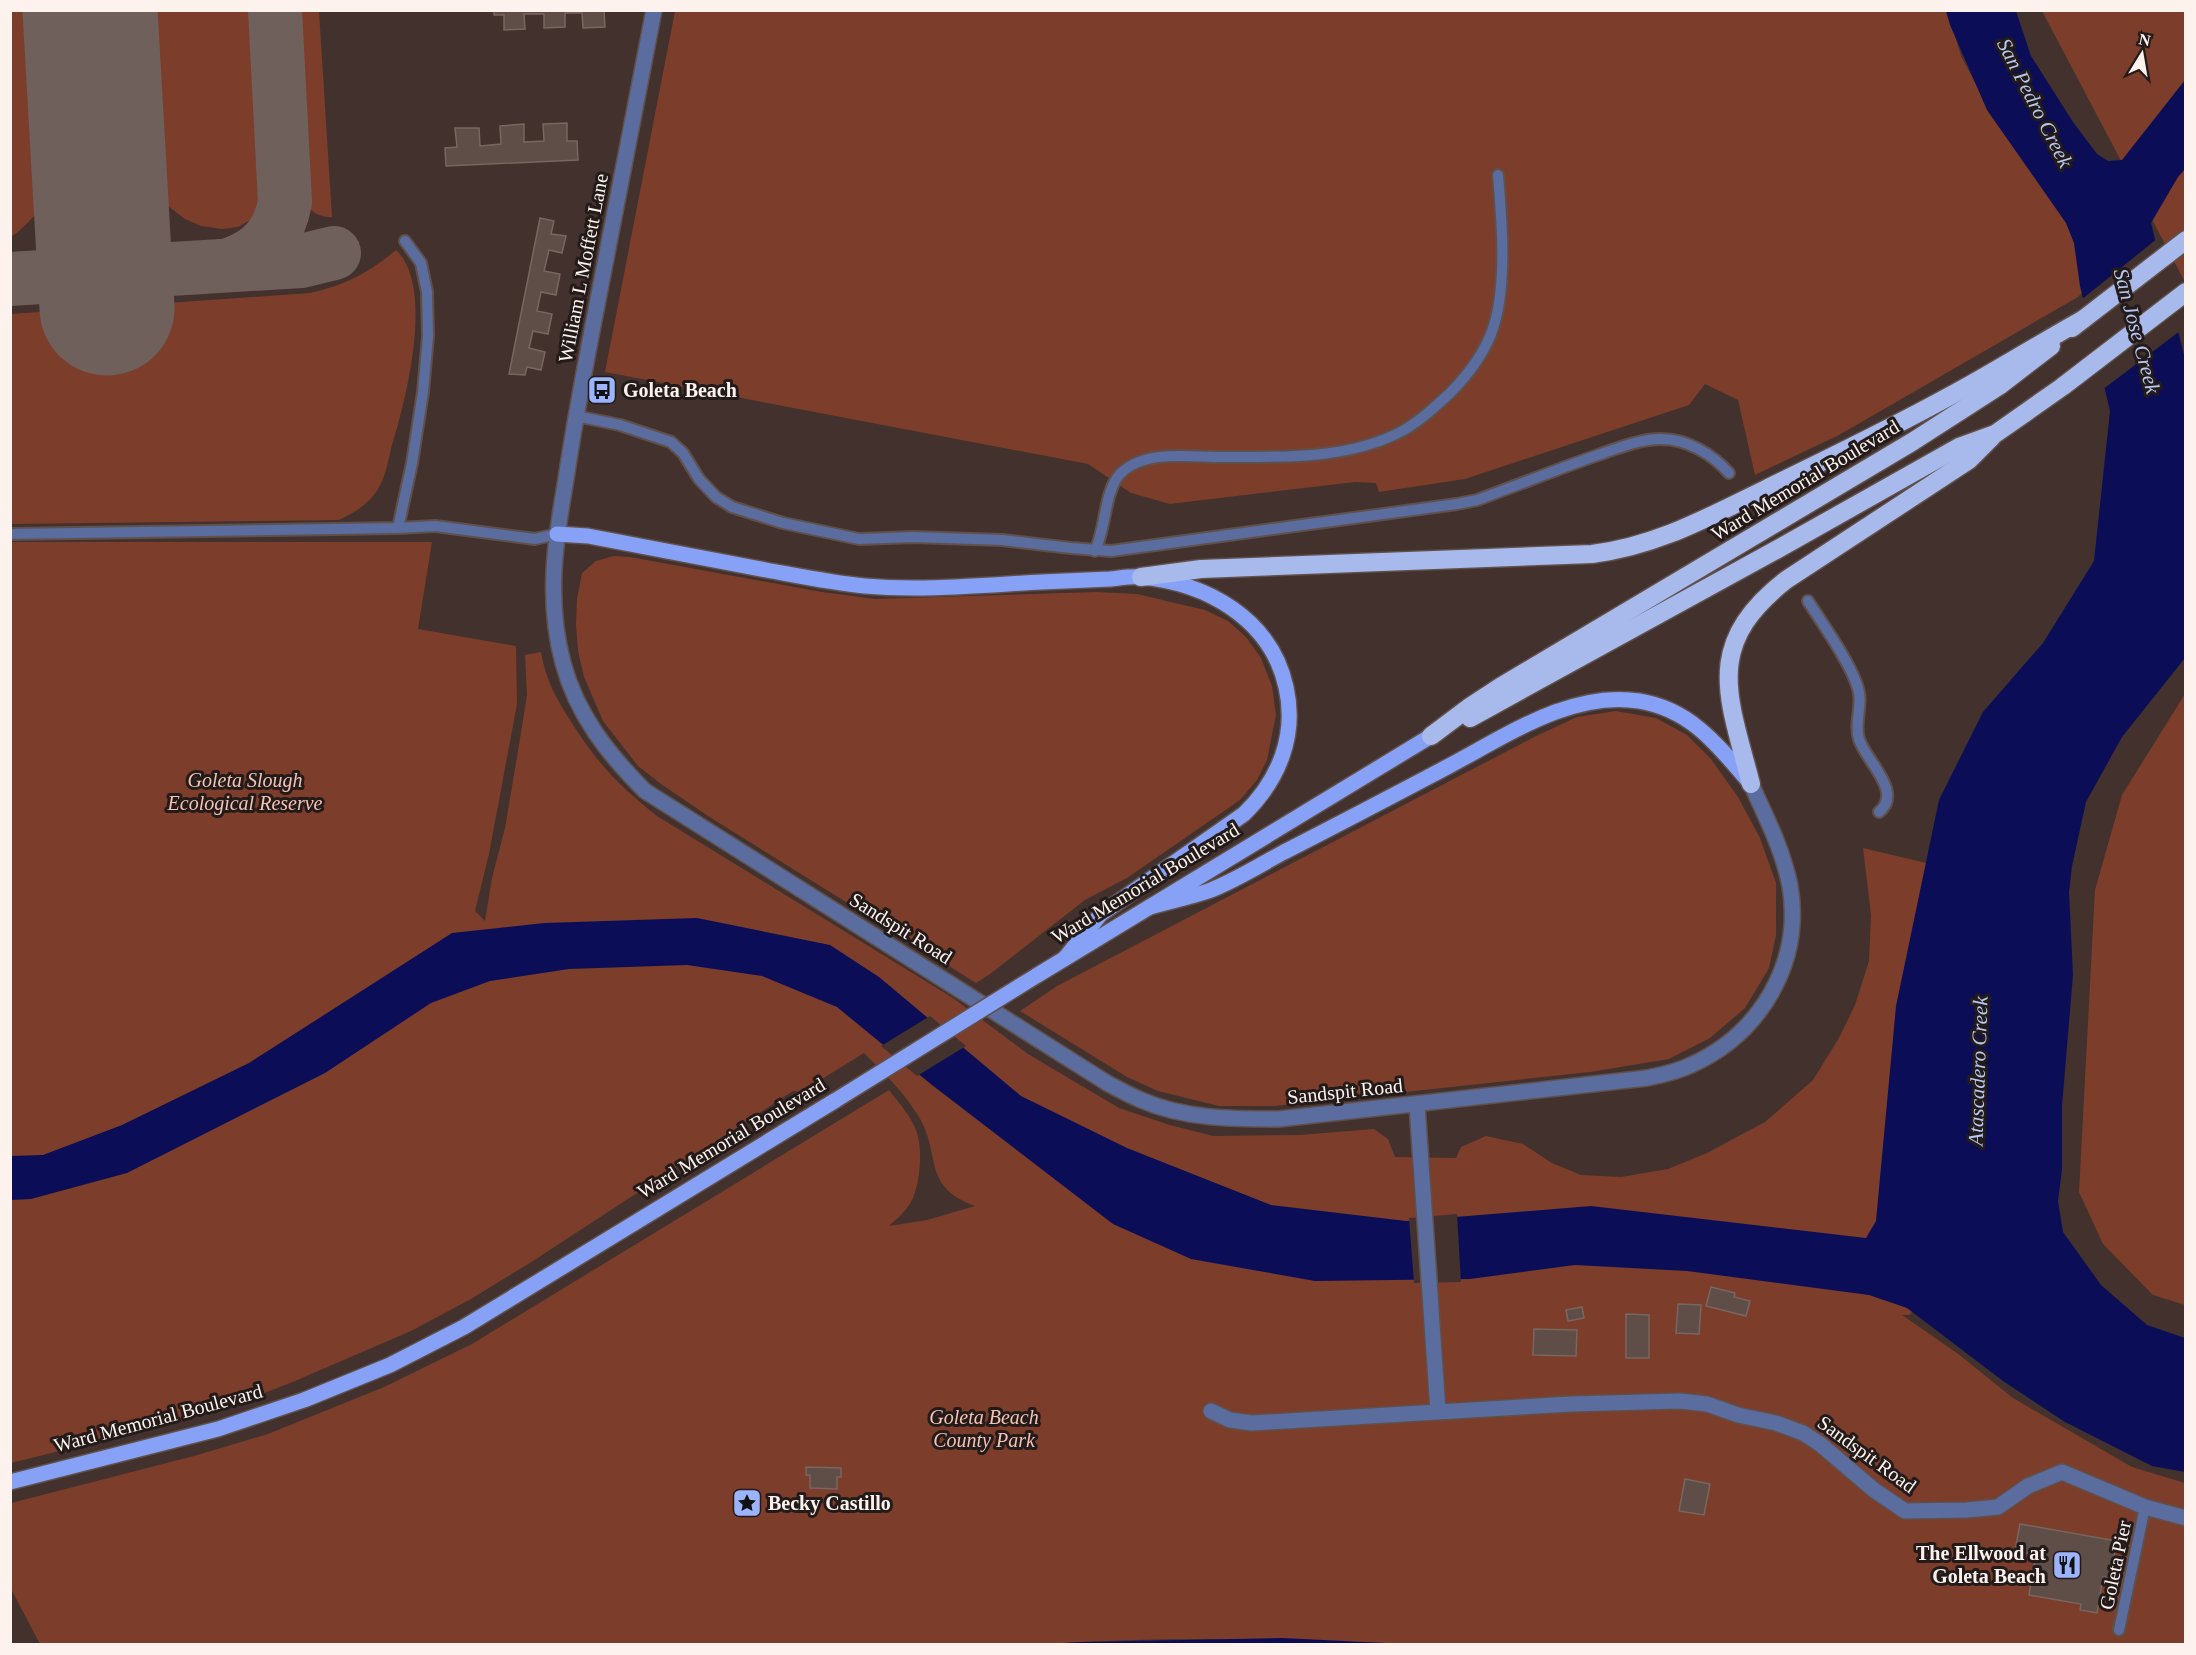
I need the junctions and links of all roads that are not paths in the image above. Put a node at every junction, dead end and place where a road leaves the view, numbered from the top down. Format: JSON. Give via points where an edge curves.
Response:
{"nodes":[{"id":1,"x":654,"y":10,"type":"edge"},
{"id":2,"x":1498,"y":175,"type":"dead end"},
{"id":3,"x":2186,"y":240,"type":"edge"},
{"id":4,"x":405,"y":241,"type":"dead end"},
{"id":5,"x":2186,"y":292,"type":"edge"},
{"id":6,"x":2082,"y":320,"type":"junction"},
{"id":7,"x":576,"y":416,"type":"junction"},
{"id":8,"x":1995,"y":434,"type":"junction"},
{"id":9,"x":1729,"y":473,"type":"dead end"},
{"id":10,"x":398,"y":528,"type":"junction"},
{"id":11,"x":10,"y":534,"type":"edge"},
{"id":12,"x":557,"y":534,"type":"junction"},
{"id":13,"x":1095,"y":551,"type":"junction"},
{"id":14,"x":1141,"y":577,"type":"junction"},
{"id":15,"x":1808,"y":601,"type":"dead end"},
{"id":16,"x":1431,"y":736,"type":"junction"},
{"id":17,"x":1751,"y":783,"type":"junction"},
{"id":18,"x":1879,"y":812,"type":"dead end"},
{"id":19,"x":1150,"y":907,"type":"junction"},
{"id":20,"x":1065,"y":958,"type":"junction"},
{"id":21,"x":1417,"y":1105,"type":"junction"},
{"id":22,"x":1211,"y":1411,"type":"dead end"},
{"id":23,"x":1438,"y":1411,"type":"junction"},
{"id":24,"x":10,"y":1482,"type":"edge"},
{"id":25,"x":2145,"y":1507,"type":"junction"},
{"id":26,"x":2186,"y":1518,"type":"edge"},
{"id":27,"x":2119,"y":1630,"type":"dead end"}],
"edges":[{"from":1,"to":7,"type":"street","name":"William L Moffett Lane"},
{"from":2,"to":13,"type":"lane","via":[[1502,251],[1492,332],[1471,369],[1439,403],[1405,430],[1349,449],[1281,456],[1170,456],[1131,466],[1114,483]]},
{"from":3,"to":6,"type":"highway","name":"Ward Memorial Boulevard"},
{"from":4,"to":10,"type":"lane","via":[[420,263],[427,292],[428,336],[419,416]]},
{"from":5,"to":8,"type":"highway","name":"Ward Memorial Boulevard"},
{"from":6,"to":14,"type":"highway","via":[[1876,435],[1698,522],[1641,545],[1592,554],[1201,568]]},
{"from":6,"to":16,"type":"highway","name":"Ward Memorial Boulevard","via":[[2019,372],[1912,442],[1500,687]]},
{"from":7,"to":12,"type":"street","name":"William L Moffett Lane"},
{"from":7,"to":13,"type":"lane","via":[[629,427],[671,442],[716,497],[732,507],[783,524],[859,539],[1002,540]]},
{"from":8,"to":16,"type":"highway","name":"Ward Memorial Boulevard","via":[[1959,447],[1515,695]]},
{"from":8,"to":17,"type":"highway","via":[[1969,460],[1786,580],[1749,615],[1735,639],[1728,677],[1733,717]]},
{"from":9,"to":13,"type":"lane","via":[[1700,450],[1659,439],[1622,447],[1457,504]]},
{"from":10,"to":11,"type":"lane"},
{"from":10,"to":12,"type":"lane","via":[[435,526],[535,539]]},
{"from":12,"to":14,"type":"main road","via":[[588,536],[877,587]]},
{"from":12,"to":21,"type":"street","name":"Sandspit Road","via":[[552,576],[556,627],[573,694],[617,763],[645,791],[1107,1083],[1142,1101],[1229,1119],[1280,1119]]},
{"from":14,"to":20,"type":"main road","via":[[1204,593],[1249,621],[1268,642],[1282,671],[1290,709],[1288,737],[1273,780],[1256,803],[1101,914]]},
{"from":15,"to":18,"type":"lane","via":[[1858,685],[1859,738],[1887,788],[1886,803]]},
{"from":16,"to":19,"type":"main road","name":"Ward Memorial Boulevard"},
{"from":17,"to":19,"type":"main road","via":[[1700,728],[1672,710],[1626,699],[1582,703],[1511,734],[1211,890]]},
{"from":17,"to":21,"type":"street","name":"Sandspit Road","via":[[1785,867],[1792,922],[1780,975],[1766,1003],[1743,1031],[1696,1063],[1647,1078]]},
{"from":19,"to":20,"type":"main road","name":"Ward Memorial Boulevard"},
{"from":20,"to":24,"type":"main road","name":"Ward Memorial Boulevard","bridge":true,"via":[[464,1327],[390,1365],[218,1429]]},
{"from":21,"to":23,"type":"street","name":"Sandspit Road"},
{"from":22,"to":23,"type":"street","name":"Sandspit Road","via":[[1230,1420],[1252,1423]]},
{"from":23,"to":25,"type":"street","name":"Sandspit Road","via":[[1680,1401],[1707,1404],[1803,1433],[1905,1511],[1998,1507],[2028,1486],[2062,1472]]},
{"from":25,"to":26,"type":"street","name":"Sandspit Road"},
{"from":25,"to":27,"type":"lane","name":"Goleta Pier"}]}
